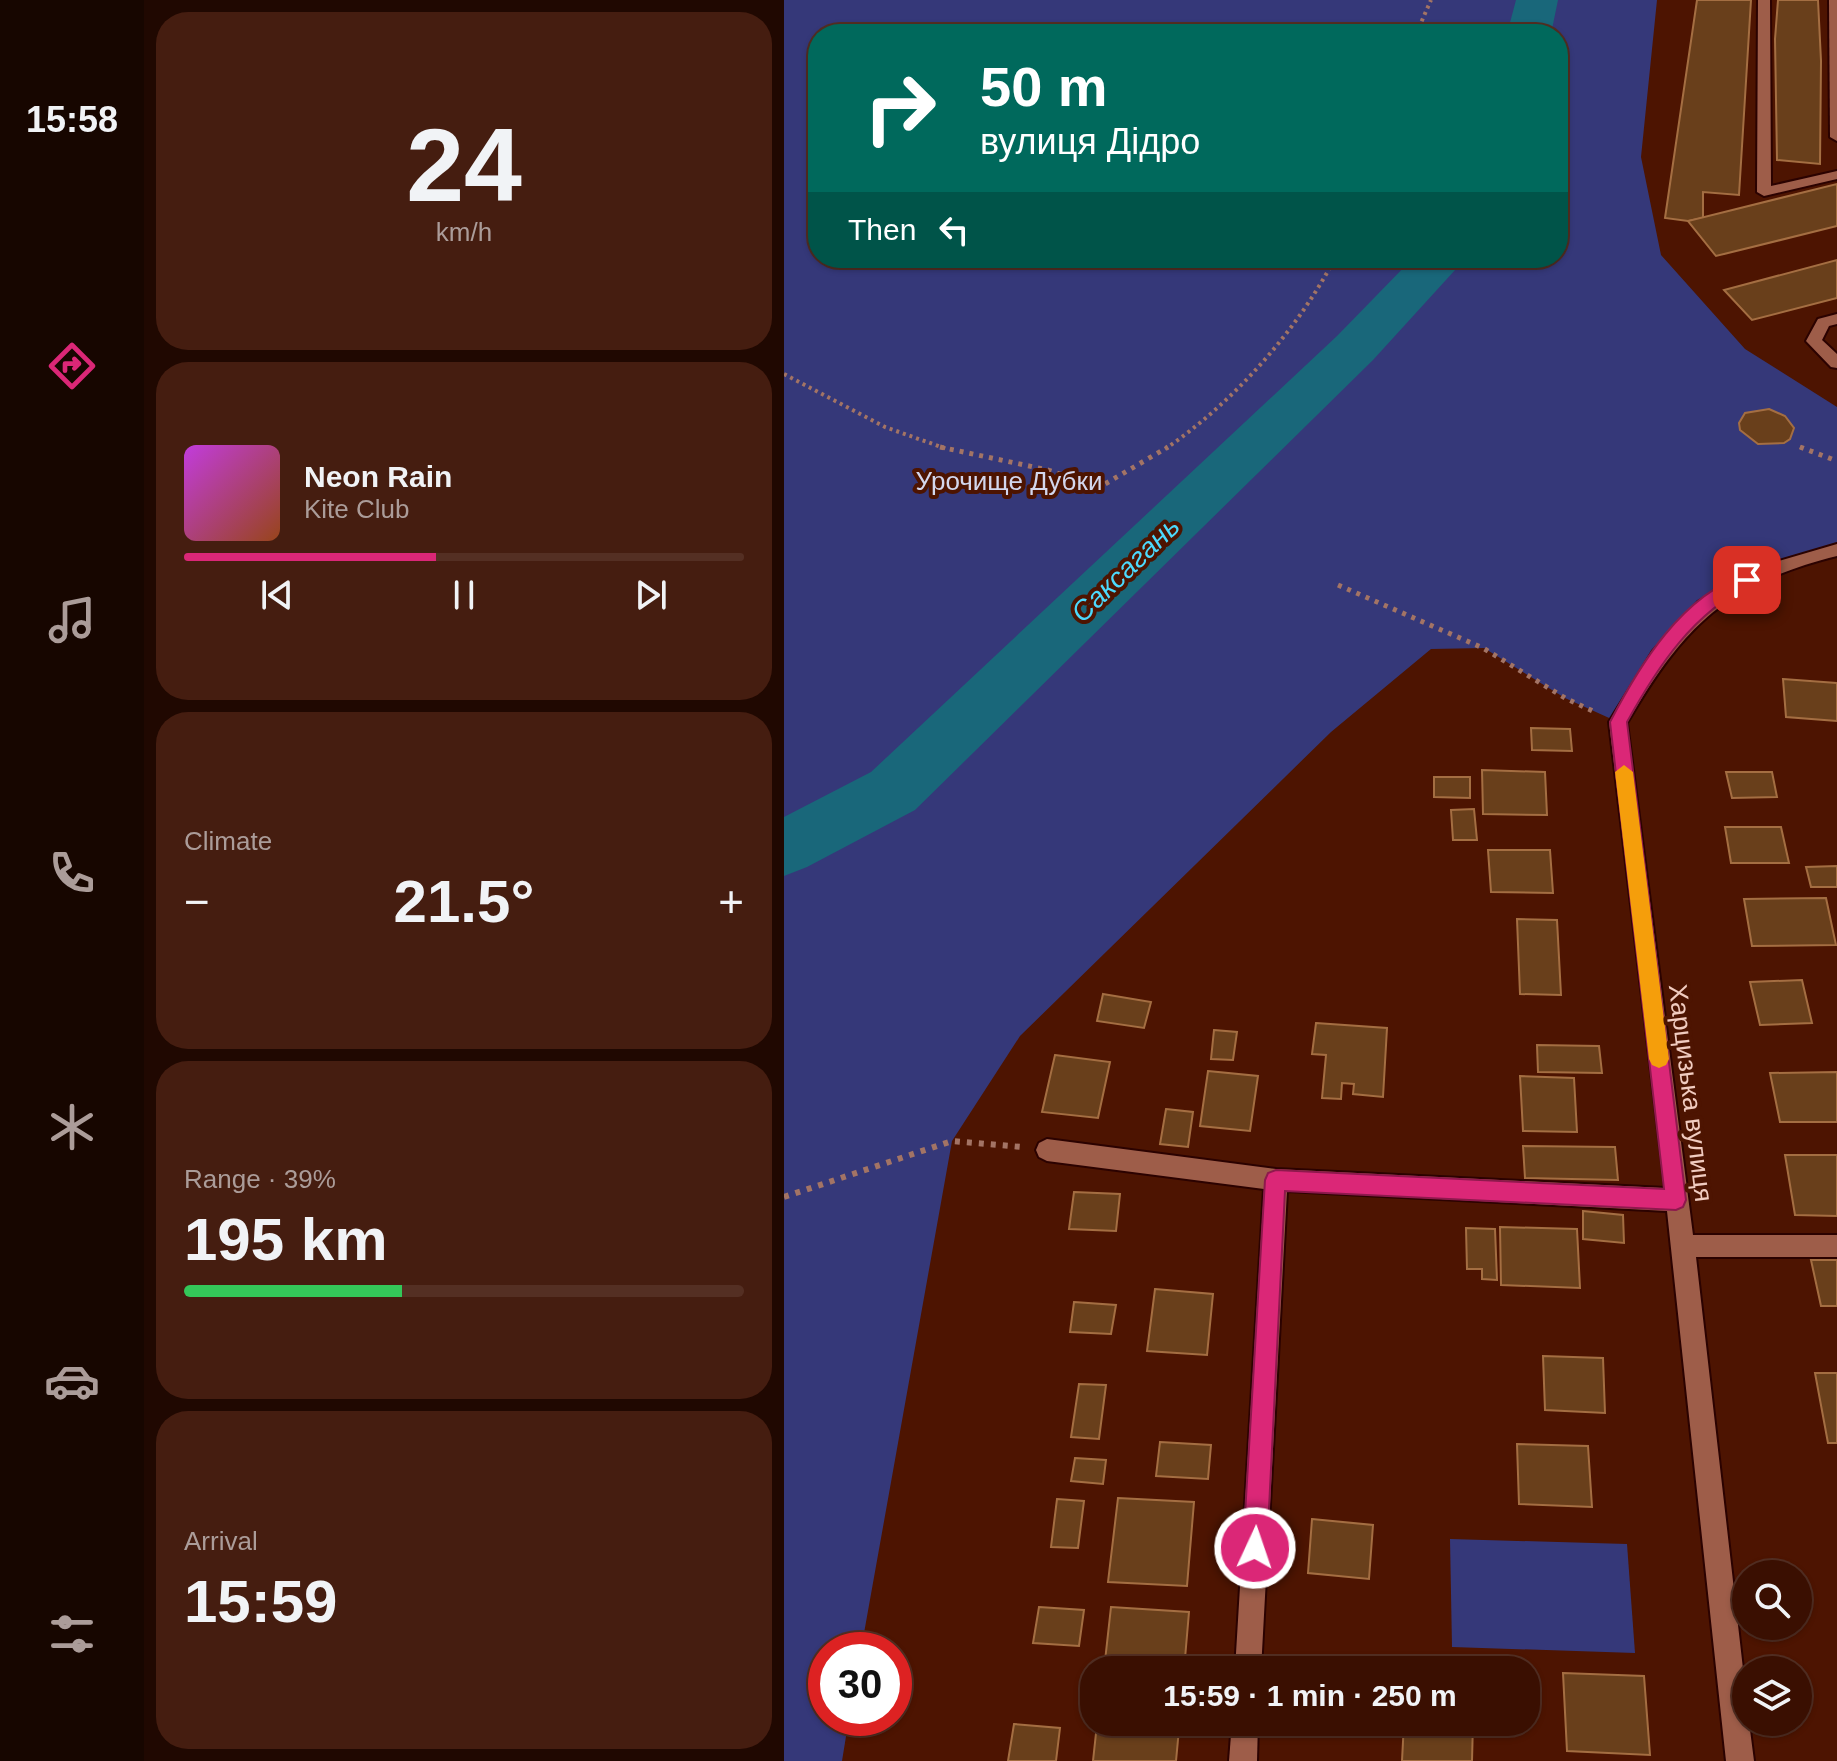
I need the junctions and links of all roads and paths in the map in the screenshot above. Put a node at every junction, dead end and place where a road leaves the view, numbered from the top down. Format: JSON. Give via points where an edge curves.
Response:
{"nodes":[{"id":1,"x":1431,"y":0,"type":"edge"},
{"id":2,"x":1764,"y":0,"type":"edge"},
{"id":3,"x":1835,"y":0,"type":"edge"},
{"id":4,"x":1420,"y":24,"type":"edge"},
{"id":5,"x":1836,"y":48,"type":"edge"},
{"id":6,"x":1836,"y":102,"type":"edge"},
{"id":7,"x":1837,"y":137,"type":"edge"},
{"id":8,"x":1837,"y":175,"type":"edge"},
{"id":9,"x":1330,"y":268,"type":"edge"},
{"id":10,"x":1837,"y":319,"type":"edge"},
{"id":11,"x":1837,"y":363,"type":"edge"},
{"id":12,"x":784,"y":374,"type":"edge"},
{"id":13,"x":1800,"y":447,"type":"dead end"},
{"id":14,"x":1837,"y":461,"type":"edge"},
{"id":15,"x":1837,"y":550,"type":"edge"},
{"id":16,"x":1338,"y":585,"type":"dead end"},
{"id":17,"x":1618,"y":722,"type":"junction"},
{"id":18,"x":1047,"y":1150,"type":"joint"},
{"id":19,"x":1276,"y":1180,"type":"junction"},
{"id":20,"x":784,"y":1197,"type":"edge"},
{"id":21,"x":1676,"y":1200,"type":"junction"},
{"id":22,"x":1683,"y":1246,"type":"junction"},
{"id":23,"x":1837,"y":1246,"type":"edge"},
{"id":24,"x":1249,"y":1656,"type":"edge"},
{"id":25,"x":1244,"y":1736,"type":"edge"},
{"id":26,"x":1243,"y":1761,"type":"edge"},
{"id":27,"x":1740,"y":1761,"type":"edge"}],
"edges":[{"from":1,"to":4,"type":"path"},
{"from":2,"to":8,"type":"street","via":[[1764,192]]},
{"from":3,"to":5,"type":"street"},
{"from":5,"to":6,"type":"street"},
{"from":6,"to":7,"type":"street"},
{"from":9,"to":12,"type":"path","via":[[1317,292],[1259,363],[1197,427],[1105,484],[943,448],[885,427]]},
{"from":10,"to":11,"type":"street","via":[[1823,323],[1814,341]]},
{"from":13,"to":14,"type":"path"},
{"from":15,"to":17,"type":"street","via":[[1788,562],[1747,580],[1693,615],[1644,677]]},
{"from":16,"to":17,"type":"path","via":[[1483,648],[1565,698]]},
{"from":17,"to":21,"type":"street","name":"Харцизька вулиця"},
{"from":18,"to":19,"type":"street"},
{"from":18,"to":20,"type":"path","via":[[952,1141]]},
{"from":19,"to":21,"type":"street"},
{"from":19,"to":24,"type":"street"},
{"from":21,"to":22,"type":"street","name":"Харцизька вулиця"},
{"from":22,"to":23,"type":"street"},
{"from":22,"to":27,"type":"street","name":"Харцизька вулиця"},
{"from":25,"to":26,"type":"street"}]}
